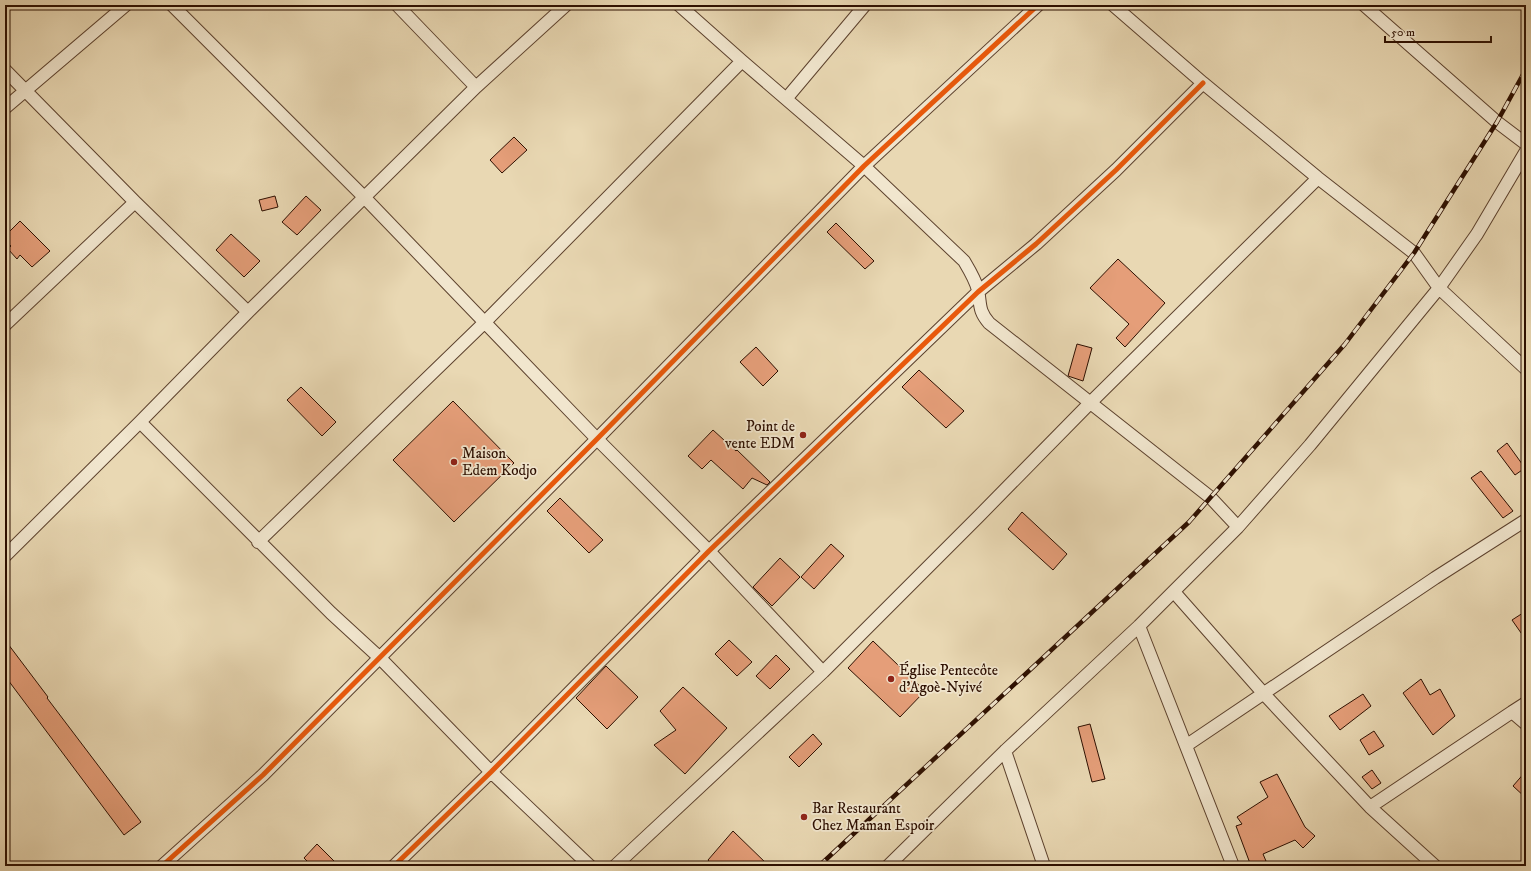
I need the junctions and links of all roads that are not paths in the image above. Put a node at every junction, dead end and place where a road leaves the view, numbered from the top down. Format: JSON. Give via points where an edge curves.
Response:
{"nodes":[{"id":1,"x":126,"y":5,"type":"edge"},
{"id":2,"x":172,"y":5,"type":"edge"},
{"id":3,"x":398,"y":5,"type":"edge"},
{"id":4,"x":566,"y":5,"type":"edge"},
{"id":5,"x":679,"y":5,"type":"edge"},
{"id":6,"x":865,"y":5,"type":"edge"},
{"id":7,"x":1038,"y":5,"type":"edge"},
{"id":8,"x":1113,"y":5,"type":"edge"},
{"id":9,"x":1364,"y":5,"type":"edge"},
{"id":10,"x":742,"y":61,"type":"junction"},
{"id":11,"x":5,"y":70,"type":"edge"},
{"id":12,"x":1203,"y":83,"type":"junction"},
{"id":13,"x":476,"y":87,"type":"junction"},
{"id":14,"x":25,"y":91,"type":"junction"},
{"id":15,"x":786,"y":99,"type":"junction"},
{"id":16,"x":5,"y":108,"type":"edge"},
{"id":17,"x":1526,"y":144,"type":"edge"},
{"id":18,"x":1526,"y":151,"type":"edge"},
{"id":19,"x":864,"y":166,"type":"junction"},
{"id":20,"x":1522,"y":170,"type":"edge"},
{"id":21,"x":1318,"y":178,"type":"junction"},
{"id":22,"x":365,"y":198,"type":"junction"},
{"id":23,"x":135,"y":202,"type":"junction"},
{"id":24,"x":1439,"y":288,"type":"junction"},
{"id":25,"x":978,"y":292,"type":"junction"},
{"id":26,"x":248,"y":312,"type":"junction"},
{"id":27,"x":484,"y":323,"type":"junction"},
{"id":28,"x":5,"y":325,"type":"edge"},
{"id":29,"x":1526,"y":369,"type":"edge"},
{"id":30,"x":1090,"y":402,"type":"junction"},
{"id":31,"x":140,"y":422,"type":"junction"},
{"id":32,"x":597,"y":439,"type":"junction"},
{"id":33,"x":1526,"y":520,"type":"edge"},
{"id":34,"x":1238,"y":526,"type":"junction"},
{"id":35,"x":258,"y":542,"type":"junction"},
{"id":36,"x":709,"y":551,"type":"junction"},
{"id":37,"x":5,"y":556,"type":"edge"},
{"id":38,"x":1174,"y":592,"type":"junction"},
{"id":39,"x":1139,"y":626,"type":"junction"},
{"id":40,"x":380,"y":658,"type":"junction"},
{"id":41,"x":823,"y":672,"type":"junction"},
{"id":42,"x":1264,"y":694,"type":"junction"},
{"id":43,"x":1526,"y":704,"type":"edge"},
{"id":44,"x":1512,"y":712,"type":"junction"},
{"id":45,"x":1526,"y":724,"type":"edge"},
{"id":46,"x":1187,"y":745,"type":"junction"},
{"id":47,"x":1005,"y":750,"type":"junction"},
{"id":48,"x":491,"y":772,"type":"junction"},
{"id":49,"x":1370,"y":806,"type":"junction"},
{"id":50,"x":162,"y":866,"type":"edge"},
{"id":51,"x":394,"y":866,"type":"edge"},
{"id":52,"x":590,"y":866,"type":"edge"},
{"id":53,"x":615,"y":866,"type":"edge"},
{"id":54,"x":888,"y":866,"type":"edge"},
{"id":55,"x":1044,"y":866,"type":"edge"},
{"id":56,"x":1233,"y":866,"type":"edge"},
{"id":57,"x":1435,"y":866,"type":"edge"}],
"edges":[{"from":1,"to":14,"type":"street"},
{"from":2,"to":22,"type":"street"},
{"from":3,"to":13,"type":"street"},
{"from":4,"to":13,"type":"street"},
{"from":5,"to":10,"type":"street"},
{"from":6,"to":15,"type":"street"},
{"from":7,"to":19,"type":"street"},
{"from":8,"to":12,"type":"street"},
{"from":9,"to":17,"type":"street","via":[[1497,122]]},
{"from":10,"to":15,"type":"street"},
{"from":10,"to":27,"type":"street"},
{"from":11,"to":14,"type":"street"},
{"from":12,"to":21,"type":"street"},
{"from":12,"to":25,"type":"street","via":[[1110,176],[1036,244]]},
{"from":13,"to":22,"type":"street"},
{"from":14,"to":16,"type":"street"},
{"from":14,"to":23,"type":"street"},
{"from":15,"to":19,"type":"street"},
{"from":18,"to":20,"type":"street"},
{"from":19,"to":25,"type":"street","via":[[964,261],[974,277]]},
{"from":19,"to":32,"type":"street"},
{"from":20,"to":24,"type":"street"},
{"from":21,"to":24,"type":"street","via":[[1414,253]]},
{"from":21,"to":30,"type":"street"},
{"from":22,"to":26,"type":"street"},
{"from":22,"to":27,"type":"street"},
{"from":23,"to":26,"type":"street"},
{"from":23,"to":28,"type":"street"},
{"from":24,"to":29,"type":"street"},
{"from":24,"to":34,"type":"street","via":[[1310,445]]},
{"from":25,"to":30,"type":"street","via":[[982,316],[989,324]]},
{"from":25,"to":36,"type":"street"},
{"from":26,"to":31,"type":"street"},
{"from":27,"to":32,"type":"street"},
{"from":27,"to":35,"type":"street"},
{"from":30,"to":34,"type":"street","via":[[1210,497]]},
{"from":30,"to":41,"type":"street"},
{"from":31,"to":35,"type":"street"},
{"from":31,"to":37,"type":"street"},
{"from":32,"to":36,"type":"street"},
{"from":32,"to":40,"type":"street"},
{"from":33,"to":42,"type":"street","via":[[1434,578]]},
{"from":34,"to":38,"type":"street"},
{"from":35,"to":40,"type":"street"},
{"from":36,"to":41,"type":"street"},
{"from":36,"to":48,"type":"street"},
{"from":38,"to":39,"type":"street"},
{"from":38,"to":42,"type":"street"},
{"from":39,"to":46,"type":"street"},
{"from":39,"to":47,"type":"street"},
{"from":40,"to":48,"type":"street"},
{"from":40,"to":50,"type":"street","via":[[262,775]]},
{"from":41,"to":53,"type":"street"},
{"from":42,"to":46,"type":"street"},
{"from":42,"to":49,"type":"street"},
{"from":43,"to":44,"type":"street"},
{"from":44,"to":45,"type":"street"},
{"from":44,"to":49,"type":"street"},
{"from":46,"to":56,"type":"street"},
{"from":47,"to":54,"type":"street"},
{"from":47,"to":55,"type":"street"},
{"from":48,"to":51,"type":"street"},
{"from":48,"to":52,"type":"street"},
{"from":49,"to":57,"type":"street"}]}
